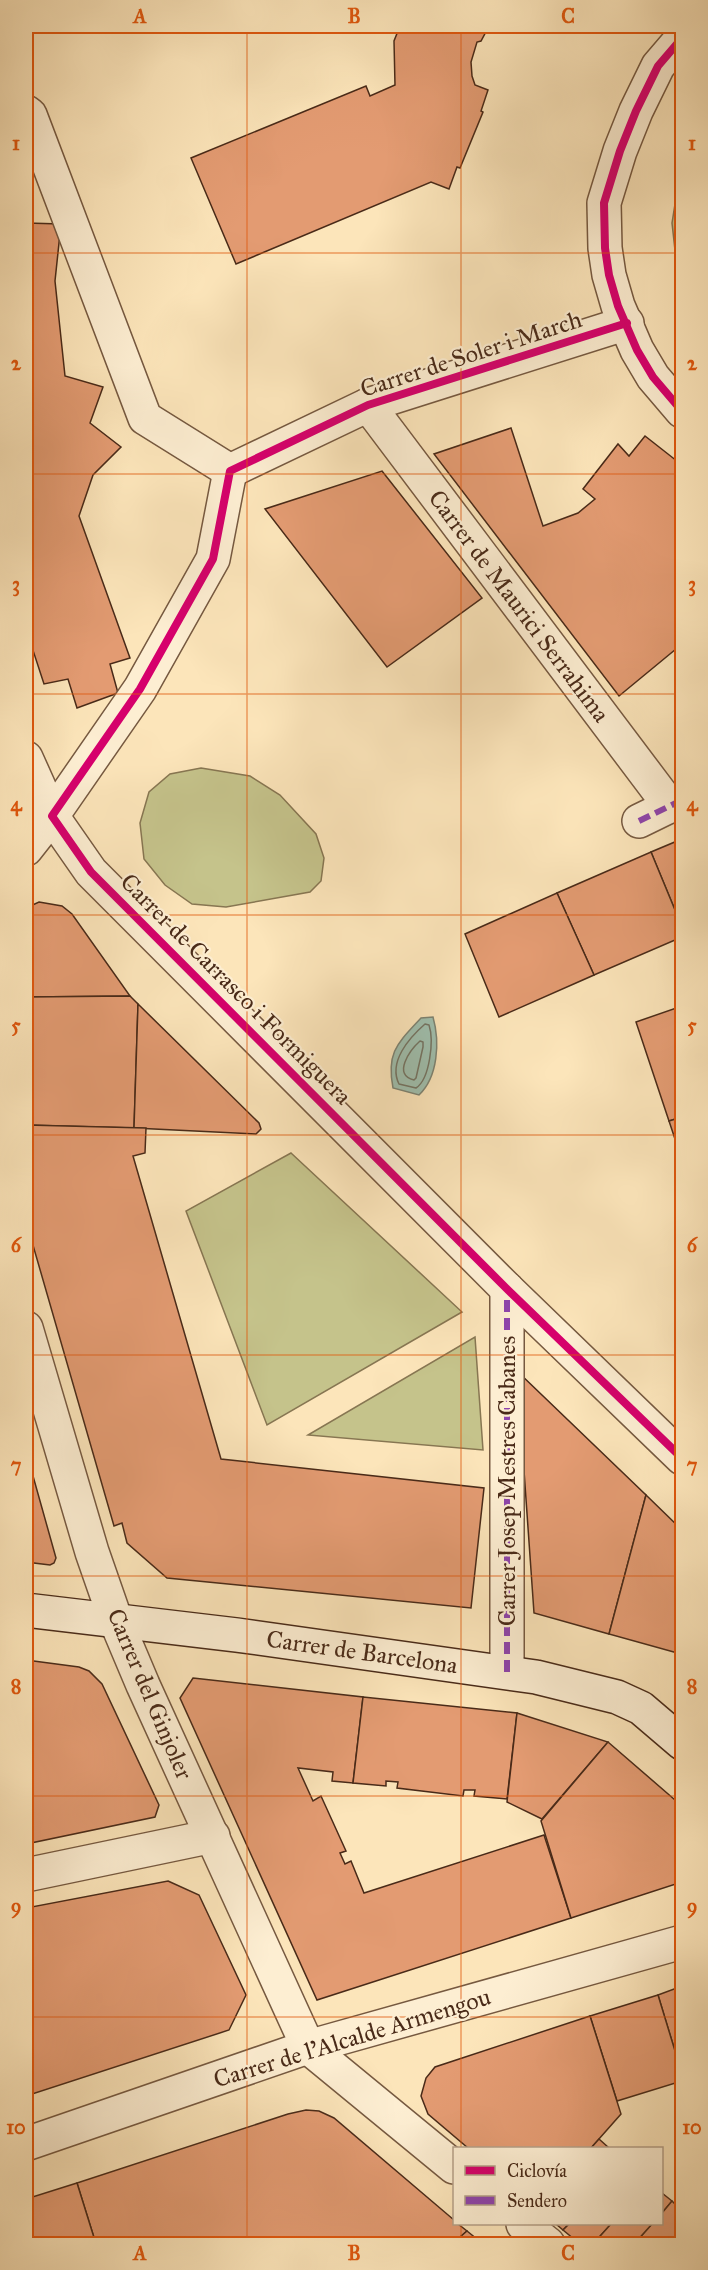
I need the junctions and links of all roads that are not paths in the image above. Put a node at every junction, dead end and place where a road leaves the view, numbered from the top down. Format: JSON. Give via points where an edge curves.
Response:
{"nodes":[{"id":1,"x":682,"y":38,"type":"edge"},
{"id":2,"x":26,"y":112,"type":"edge"},
{"id":3,"x":627,"y":323,"type":"junction"},
{"id":4,"x":368,"y":405,"type":"junction"},
{"id":5,"x":682,"y":411,"type":"edge"},
{"id":6,"x":230,"y":471,"type":"junction"},
{"id":7,"x":26,"y":758,"type":"edge"},
{"id":8,"x":676,"y":803,"type":"edge"},
{"id":9,"x":52,"y":816,"type":"junction"},
{"id":10,"x":639,"y":821,"type":"dead end"},
{"id":11,"x":26,"y":849,"type":"edge"},
{"id":12,"x":507,"y":1289,"type":"junction"},
{"id":13,"x":26,"y":1328,"type":"edge"},
{"id":14,"x":682,"y":1458,"type":"edge"},
{"id":15,"x":26,"y":1610,"type":"edge"},
{"id":16,"x":116,"y":1621,"type":"junction"},
{"id":17,"x":507,"y":1672,"type":"junction"},
{"id":18,"x":682,"y":1743,"type":"edge"},
{"id":19,"x":213,"y":1836,"type":"junction"},
{"id":20,"x":26,"y":1875,"type":"edge"},
{"id":21,"x":682,"y":1942,"type":"edge"},
{"id":22,"x":308,"y":2047,"type":"junction"},
{"id":23,"x":26,"y":2144,"type":"edge"},
{"id":24,"x":453,"y":2166,"type":"edge"}],
"edges":[{"from":1,"to":3,"type":"street","via":[[658,66],[640,102],[604,203],[604,248],[609,275]]},
{"from":2,"to":6,"type":"street","via":[[145,418]]},
{"from":3,"to":4,"type":"street","name":"Carrer de Soler i March"},
{"from":3,"to":5,"type":"street","via":[[653,377]]},
{"from":4,"to":6,"type":"street","name":"Carrer de Soler i March"},
{"from":4,"to":8,"type":"street","name":"Carrer de Maurici Serrahima"},
{"from":6,"to":9,"type":"street","via":[[213,559],[140,689]]},
{"from":7,"to":9,"type":"street","name":"Carrer de Carrasco i Formiguera"},
{"from":8,"to":10,"type":"street"},
{"from":9,"to":11,"type":"street"},
{"from":9,"to":12,"type":"street","name":"Carrer de Carrasco i Formiguera","via":[[91,872]]},
{"from":12,"to":14,"type":"street","name":"Carrer de Carrasco i Formiguera"},
{"from":12,"to":17,"type":"street","name":"Carrer Josep Mestres Cabanes"},
{"from":13,"to":16,"type":"street","name":"Carrer del Ginjoler"},
{"from":15,"to":16,"type":"street","name":"Carrer de Barcelona"},
{"from":16,"to":17,"type":"street","name":"Carrer de Barcelona"},
{"from":16,"to":19,"type":"street","name":"Carrer del Ginjoler"},
{"from":17,"to":18,"type":"street","name":"Carrer de Barcelona","via":[[617,1697],[641,1708]]},
{"from":19,"to":20,"type":"street"},
{"from":19,"to":22,"type":"street","name":"Carrer del Ginjoler"},
{"from":21,"to":22,"type":"street","name":"Carrer de l'Alcalde Armengou"},
{"from":22,"to":23,"type":"street","name":"Carrer de l'Alcalde Armengou"},
{"from":22,"to":24,"type":"street"}]}
